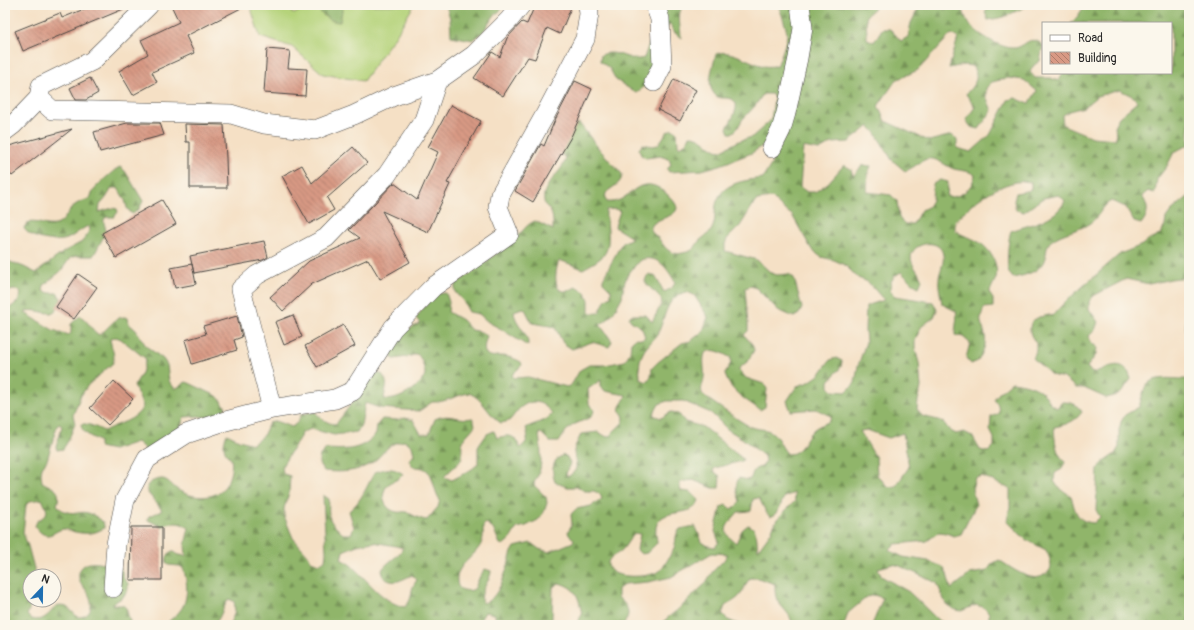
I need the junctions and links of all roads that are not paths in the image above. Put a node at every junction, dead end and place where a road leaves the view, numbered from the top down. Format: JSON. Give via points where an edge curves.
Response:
{"nodes":[{"id":1,"x":149,"y":5,"type":"edge"},
{"id":2,"x":521,"y":5,"type":"edge"},
{"id":3,"x":588,"y":5,"type":"edge"},
{"id":4,"x":655,"y":5,"type":"edge"},
{"id":5,"x":800,"y":5,"type":"edge"},
{"id":6,"x":437,"y":81,"type":"junction"},
{"id":7,"x":654,"y":82,"type":"dead end"},
{"id":8,"x":38,"y":98,"type":"junction"},
{"id":9,"x":5,"y":131,"type":"edge"},
{"id":10,"x":772,"y":148,"type":"dead end"},
{"id":11,"x":272,"y":408,"type":"junction"},
{"id":12,"x":113,"y":588,"type":"dead end"}],
"edges":[{"from":1,"to":8,"type":"street","via":[[92,61],[42,86]]},
{"from":2,"to":6,"type":"street","via":[[474,55]]},
{"from":3,"to":11,"type":"street","via":[[585,39],[500,195],[498,207],[509,234],[428,292],[393,328],[353,391],[335,399]]},
{"from":4,"to":7,"type":"street","via":[[660,20],[662,66]]},
{"from":5,"to":10,"type":"street","via":[[803,28],[798,58],[786,113]]},
{"from":6,"to":8,"type":"street","via":[[394,96],[315,130],[264,124],[231,114],[52,110]]},
{"from":6,"to":11,"type":"street","via":[[424,120],[387,176],[326,238],[257,275],[241,288]]},
{"from":8,"to":9,"type":"street"},
{"from":11,"to":12,"type":"street","via":[[186,434],[148,459],[125,500],[116,544]]}]}
